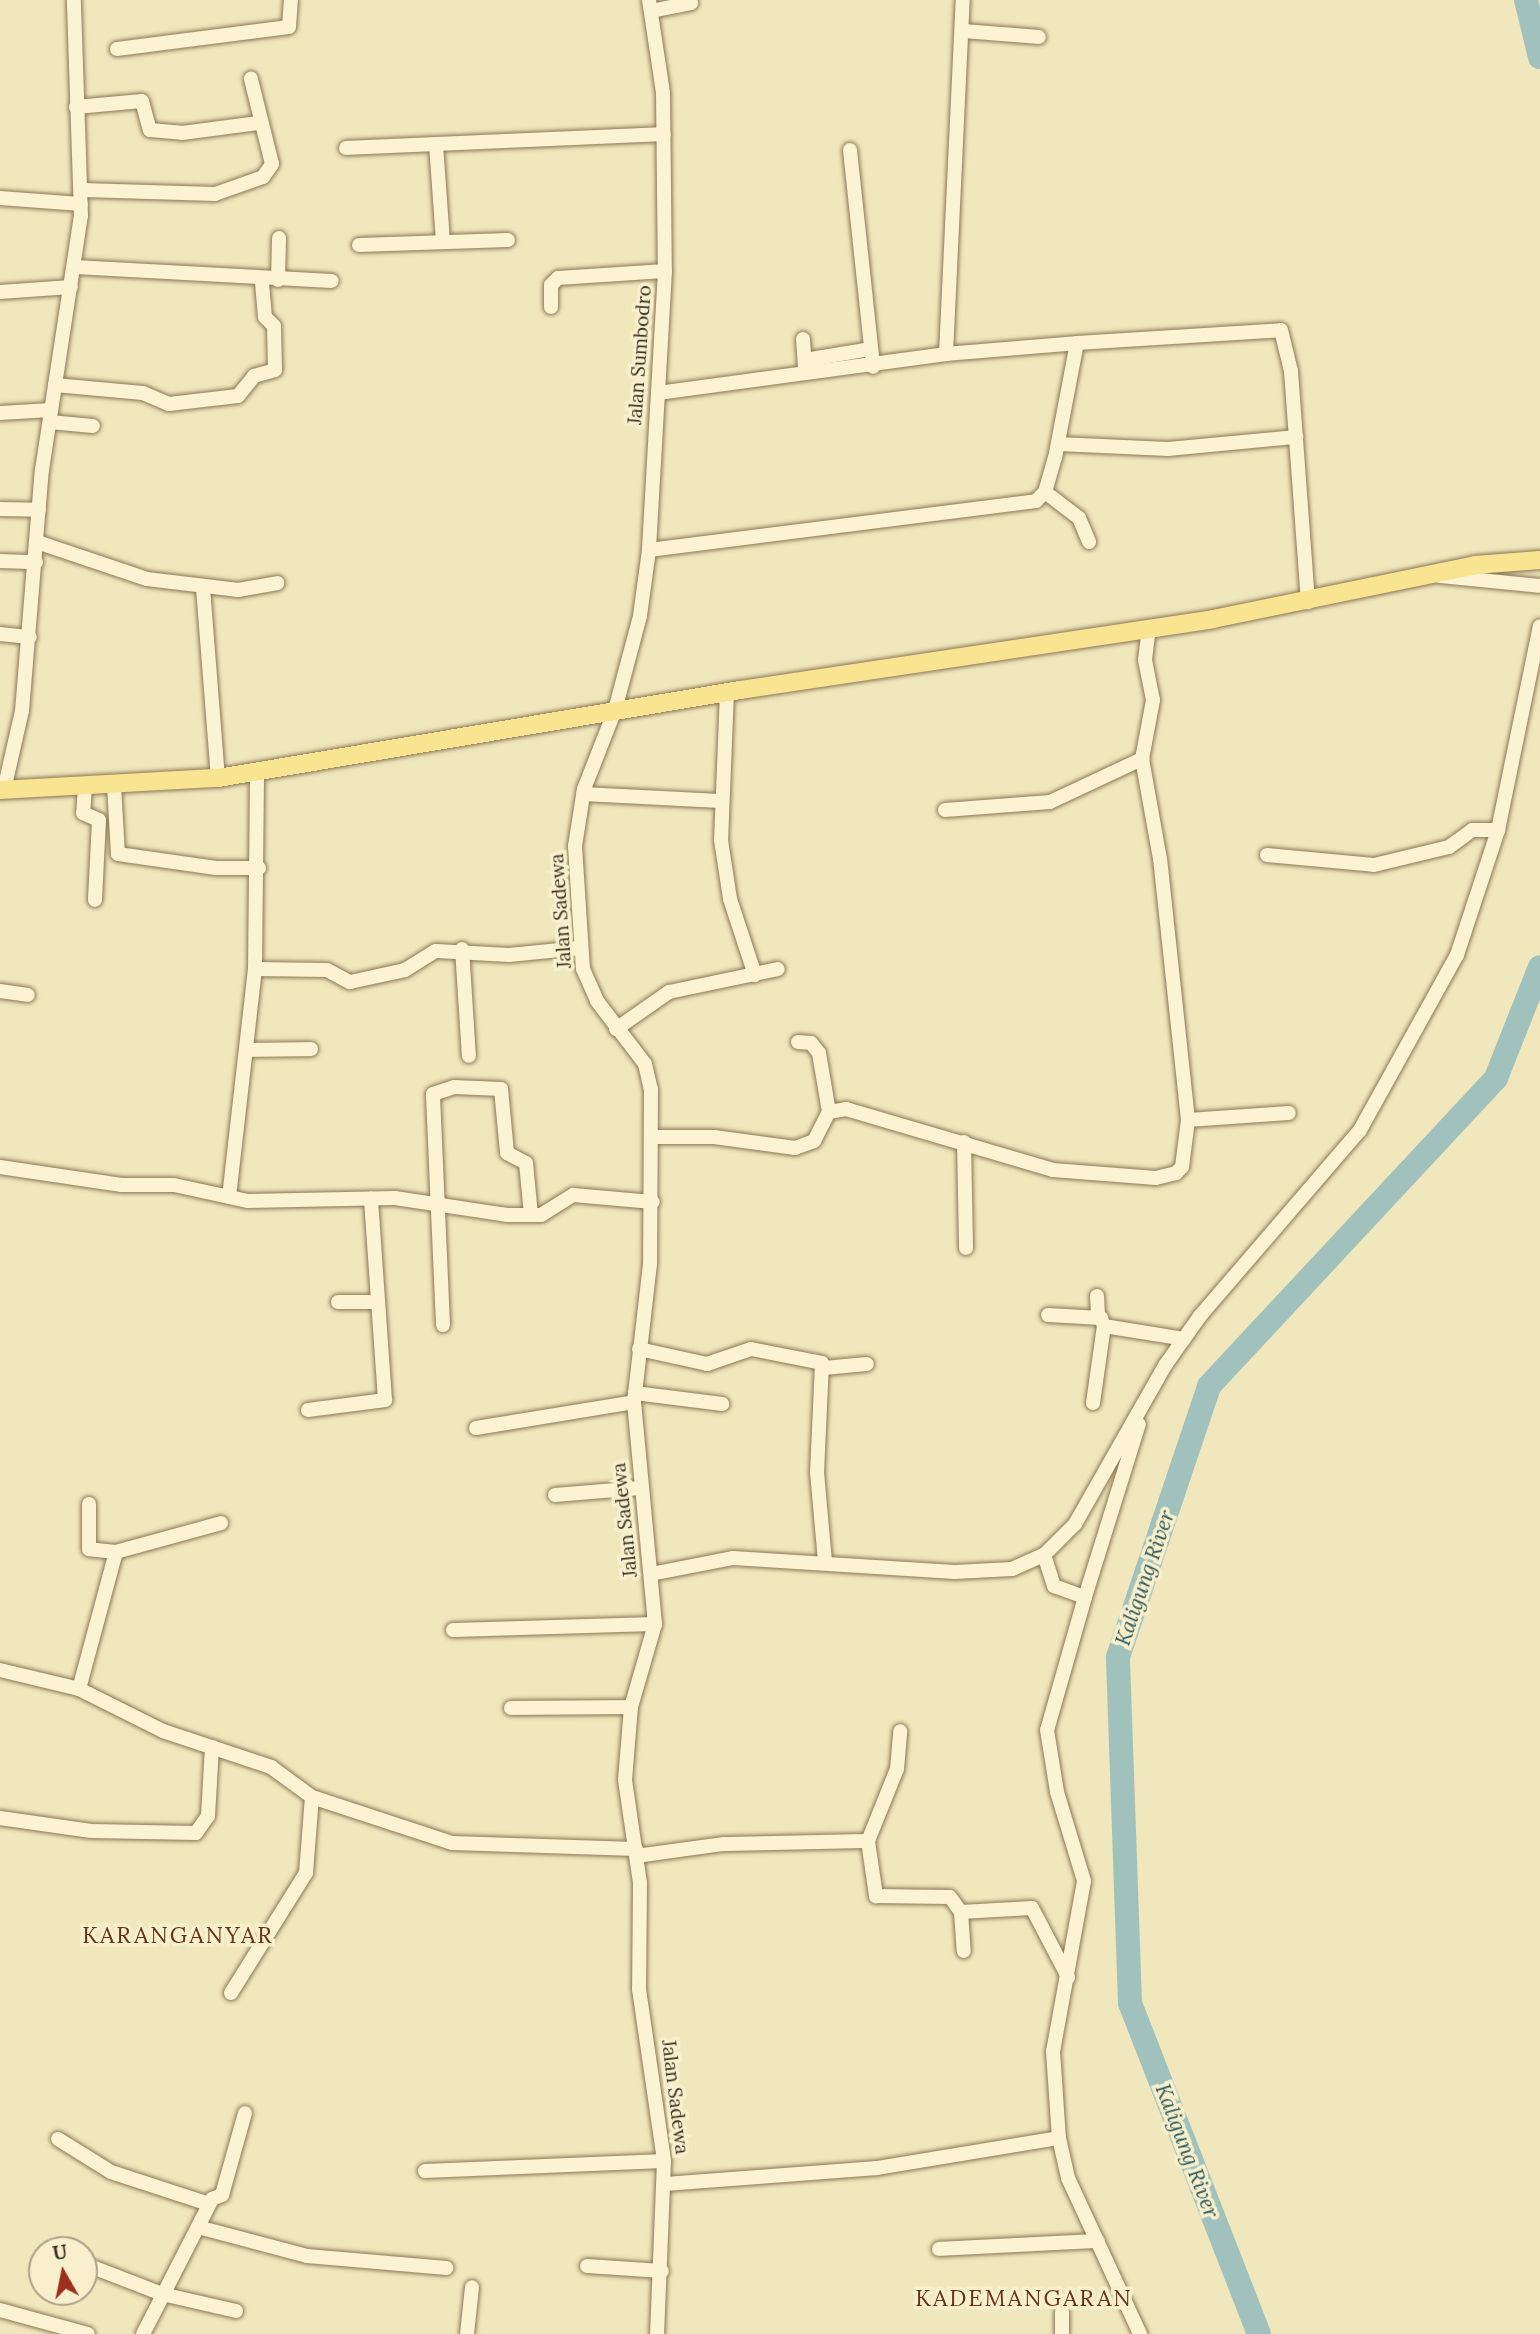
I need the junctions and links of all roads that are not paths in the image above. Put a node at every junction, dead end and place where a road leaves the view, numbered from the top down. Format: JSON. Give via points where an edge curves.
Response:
{"nodes":[{"id":1,"x":74,"y":0,"type":"edge"},
{"id":2,"x":291,"y":0,"type":"edge"},
{"id":3,"x":963,"y":0,"type":"edge"},
{"id":4,"x":691,"y":2,"type":"dead end"},
{"id":5,"x":650,"y":6,"type":"edge"},
{"id":6,"x":964,"y":31,"type":"junction"},
{"id":7,"x":1039,"y":37,"type":"dead end"},
{"id":8,"x":117,"y":48,"type":"dead end"},
{"id":9,"x":251,"y":79,"type":"dead end"},
{"id":10,"x":76,"y":107,"type":"junction"},
{"id":11,"x":258,"y":123,"type":"junction"},
{"id":12,"x":664,"y":134,"type":"junction"},
{"id":13,"x":436,"y":144,"type":"junction"},
{"id":14,"x":346,"y":148,"type":"dead end"},
{"id":15,"x":850,"y":150,"type":"dead end"},
{"id":16,"x":82,"y":197,"type":"junction"},
{"id":17,"x":0,"y":198,"type":"edge"},
{"id":18,"x":279,"y":238,"type":"dead end"},
{"id":19,"x":508,"y":240,"type":"dead end"},
{"id":20,"x":443,"y":242,"type":"junction"},
{"id":21,"x":359,"y":245,"type":"dead end"},
{"id":22,"x":75,"y":267,"type":"junction"},
{"id":23,"x":665,"y":271,"type":"junction"},
{"id":24,"x":262,"y":280,"type":"junction"},
{"id":25,"x":278,"y":280,"type":"junction"},
{"id":26,"x":332,"y":281,"type":"dead end"},
{"id":27,"x":71,"y":287,"type":"junction"},
{"id":28,"x":0,"y":292,"type":"edge"},
{"id":29,"x":551,"y":307,"type":"dead end"},
{"id":30,"x":803,"y":339,"type":"dead end"},
{"id":31,"x":1077,"y":343,"type":"junction"},
{"id":32,"x":871,"y":349,"type":"junction"},
{"id":33,"x":946,"y":354,"type":"junction"},
{"id":34,"x":804,"y":360,"type":"junction"},
{"id":35,"x":873,"y":368,"type":"junction"},
{"id":36,"x":806,"y":377,"type":"junction"},
{"id":37,"x":55,"y":385,"type":"junction"},
{"id":38,"x":659,"y":393,"type":"junction"},
{"id":39,"x":0,"y":413,"type":"edge"},
{"id":40,"x":51,"y":416,"type":"junction"},
{"id":41,"x":93,"y":426,"type":"dead end"},
{"id":42,"x":1296,"y":437,"type":"junction"},
{"id":43,"x":1058,"y":444,"type":"junction"},
{"id":44,"x":1045,"y":492,"type":"junction"},
{"id":45,"x":0,"y":509,"type":"edge"},
{"id":46,"x":39,"y":510,"type":"junction"},
{"id":47,"x":37,"y":541,"type":"junction"},
{"id":48,"x":1088,"y":542,"type":"dead end"},
{"id":49,"x":649,"y":550,"type":"junction"},
{"id":50,"x":1540,"y":560,"type":"edge"},
{"id":51,"x":0,"y":561,"type":"edge"},
{"id":52,"x":36,"y":562,"type":"junction"},
{"id":53,"x":1432,"y":575,"type":"junction"},
{"id":54,"x":277,"y":583,"type":"dead end"},
{"id":55,"x":1540,"y":586,"type":"edge"},
{"id":56,"x":203,"y":587,"type":"junction"},
{"id":57,"x":1308,"y":602,"type":"junction"},
{"id":58,"x":1540,"y":626,"type":"edge"},
{"id":59,"x":1149,"y":629,"type":"junction"},
{"id":60,"x":0,"y":634,"type":"edge"},
{"id":61,"x":30,"y":637,"type":"junction"},
{"id":62,"x":727,"y":692,"type":"junction"},
{"id":63,"x":613,"y":716,"type":"junction"},
{"id":64,"x":1142,"y":759,"type":"junction"},
{"id":65,"x":257,"y":771,"type":"junction"},
{"id":66,"x":218,"y":778,"type":"junction"},
{"id":67,"x":114,"y":785,"type":"junction"},
{"id":68,"x":85,"y":787,"type":"junction"},
{"id":69,"x":2,"y":790,"type":"edge"},
{"id":70,"x":583,"y":794,"type":"junction"},
{"id":71,"x":720,"y":801,"type":"junction"},
{"id":72,"x":945,"y":810,"type":"dead end"},
{"id":73,"x":1498,"y":830,"type":"junction"},
{"id":74,"x":1267,"y":855,"type":"dead end"},
{"id":75,"x":259,"y":868,"type":"junction"},
{"id":76,"x":95,"y":900,"type":"dead end"},
{"id":77,"x":580,"y":948,"type":"junction"},
{"id":78,"x":462,"y":949,"type":"junction"},
{"id":79,"x":255,"y":969,"type":"junction"},
{"id":80,"x":778,"y":969,"type":"dead end"},
{"id":81,"x":755,"y":975,"type":"junction"},
{"id":82,"x":0,"y":991,"type":"edge"},
{"id":83,"x":28,"y":995,"type":"dead end"},
{"id":84,"x":625,"y":1022,"type":"junction"},
{"id":85,"x":798,"y":1042,"type":"dead end"},
{"id":86,"x":311,"y":1049,"type":"dead end"},
{"id":87,"x":250,"y":1050,"type":"junction"},
{"id":88,"x":469,"y":1056,"type":"dead end"},
{"id":89,"x":829,"y":1112,"type":"junction"},
{"id":90,"x":1289,"y":1113,"type":"dead end"},
{"id":91,"x":1188,"y":1120,"type":"junction"},
{"id":92,"x":662,"y":1137,"type":"junction"},
{"id":93,"x":964,"y":1142,"type":"junction"},
{"id":94,"x":0,"y":1167,"type":"edge"},
{"id":95,"x":229,"y":1197,"type":"junction"},
{"id":96,"x":371,"y":1198,"type":"junction"},
{"id":97,"x":653,"y":1202,"type":"junction"},
{"id":98,"x":436,"y":1203,"type":"junction"},
{"id":99,"x":531,"y":1215,"type":"junction"},
{"id":100,"x":966,"y":1248,"type":"dead end"},
{"id":101,"x":1097,"y":1296,"type":"dead end"},
{"id":102,"x":338,"y":1302,"type":"dead end"},
{"id":103,"x":377,"y":1302,"type":"junction"},
{"id":104,"x":1048,"y":1315,"type":"dead end"},
{"id":105,"x":1101,"y":1322,"type":"junction"},
{"id":106,"x":443,"y":1325,"type":"dead end"},
{"id":107,"x":1184,"y":1339,"type":"junction"},
{"id":108,"x":648,"y":1351,"type":"junction"},
{"id":109,"x":867,"y":1364,"type":"dead end"},
{"id":110,"x":824,"y":1368,"type":"junction"},
{"id":111,"x":639,"y":1396,"type":"junction"},
{"id":112,"x":1093,"y":1403,"type":"dead end"},
{"id":113,"x":722,"y":1404,"type":"dead end"},
{"id":114,"x":1141,"y":1409,"type":"junction"},
{"id":115,"x":308,"y":1410,"type":"dead end"},
{"id":116,"x":476,"y":1428,"type":"dead end"},
{"id":117,"x":640,"y":1488,"type":"junction"},
{"id":118,"x":555,"y":1495,"type":"dead end"},
{"id":119,"x":89,"y":1504,"type":"dead end"},
{"id":120,"x":221,"y":1523,"type":"dead end"},
{"id":121,"x":116,"y":1552,"type":"junction"},
{"id":122,"x":1044,"y":1555,"type":"junction"},
{"id":123,"x":825,"y":1562,"type":"junction"},
{"id":124,"x":656,"y":1573,"type":"junction"},
{"id":125,"x":1085,"y":1597,"type":"junction"},
{"id":126,"x":655,"y":1624,"type":"junction"},
{"id":127,"x":453,"y":1630,"type":"dead end"},
{"id":128,"x":0,"y":1670,"type":"edge"},
{"id":129,"x":79,"y":1689,"type":"junction"},
{"id":130,"x":631,"y":1707,"type":"junction"},
{"id":131,"x":511,"y":1708,"type":"dead end"},
{"id":132,"x":900,"y":1731,"type":"dead end"},
{"id":133,"x":212,"y":1747,"type":"junction"},
{"id":134,"x":312,"y":1797,"type":"junction"},
{"id":135,"x":0,"y":1818,"type":"edge"},
{"id":136,"x":868,"y":1841,"type":"junction"},
{"id":137,"x":643,"y":1854,"type":"junction"},
{"id":138,"x":961,"y":1912,"type":"junction"},
{"id":139,"x":964,"y":1951,"type":"dead end"},
{"id":140,"x":1068,"y":1977,"type":"junction"},
{"id":141,"x":231,"y":1993,"type":"dead end"},
{"id":142,"x":245,"y":2113,"type":"dead end"},
{"id":143,"x":1059,"y":2138,"type":"junction"},
{"id":144,"x":58,"y":2139,"type":"dead end"},
{"id":145,"x":664,"y":2161,"type":"junction"},
{"id":146,"x":425,"y":2171,"type":"dead end"},
{"id":147,"x":675,"y":2183,"type":"junction"},
{"id":148,"x":209,"y":2204,"type":"junction"},
{"id":149,"x":198,"y":2227,"type":"junction"},
{"id":150,"x":1098,"y":2241,"type":"junction"},
{"id":151,"x":939,"y":2249,"type":"dead end"},
{"id":152,"x":587,"y":2266,"type":"dead end"},
{"id":153,"x":446,"y":2268,"type":"dead end"},
{"id":154,"x":98,"y":2269,"type":"edge"},
{"id":155,"x":662,"y":2271,"type":"junction"},
{"id":156,"x":472,"y":2287,"type":"dead end"},
{"id":157,"x":162,"y":2294,"type":"junction"},
{"id":158,"x":0,"y":2310,"type":"edge"},
{"id":159,"x":236,"y":2311,"type":"dead end"},
{"id":160,"x":1062,"y":2312,"type":"dead end"},
{"id":161,"x":88,"y":2334,"type":"edge"},
{"id":162,"x":143,"y":2334,"type":"edge"},
{"id":163,"x":467,"y":2334,"type":"edge"},
{"id":164,"x":657,"y":2334,"type":"edge"},
{"id":165,"x":1062,"y":2334,"type":"edge"},
{"id":166,"x":1140,"y":2334,"type":"edge"}],
"edges":[{"from":1,"to":10,"type":"street"},
{"from":2,"to":8,"type":"street","via":[[289,27]]},
{"from":3,"to":6,"type":"street"},
{"from":4,"to":5,"type":"street"},
{"from":5,"to":12,"type":"street","name":"Jalan Sumbodro"},
{"from":6,"to":7,"type":"street"},
{"from":6,"to":33,"type":"street"},
{"from":9,"to":11,"type":"street"},
{"from":10,"to":11,"type":"street","via":[[142,101],[150,130],[182,133]]},
{"from":10,"to":16,"type":"street"},
{"from":11,"to":16,"type":"street","via":[[272,164],[262,177],[215,194]]},
{"from":12,"to":13,"type":"street"},
{"from":12,"to":23,"type":"street","name":"Jalan Sumbodro"},
{"from":13,"to":14,"type":"street"},
{"from":13,"to":20,"type":"street"},
{"from":15,"to":32,"type":"street"},
{"from":16,"to":17,"type":"street"},
{"from":16,"to":22,"type":"street"},
{"from":18,"to":25,"type":"street"},
{"from":19,"to":20,"type":"street"},
{"from":20,"to":21,"type":"street"},
{"from":22,"to":24,"type":"street"},
{"from":22,"to":27,"type":"street"},
{"from":23,"to":29,"type":"street","via":[[558,278],[551,285]]},
{"from":23,"to":38,"type":"street","name":"Jalan Sumbodro"},
{"from":24,"to":25,"type":"street"},
{"from":24,"to":37,"type":"street","via":[[265,317],[274,326],[275,370],[254,376],[238,396],[169,404],[143,393]]},
{"from":25,"to":26,"type":"street"},
{"from":27,"to":28,"type":"street"},
{"from":27,"to":37,"type":"street"},
{"from":30,"to":34,"type":"street"},
{"from":31,"to":33,"type":"street"},
{"from":31,"to":42,"type":"street","via":[[1278,328],[1288,347]]},
{"from":31,"to":43,"type":"street"},
{"from":32,"to":34,"type":"street"},
{"from":32,"to":35,"type":"street"},
{"from":33,"to":35,"type":"street"},
{"from":34,"to":36,"type":"street"},
{"from":35,"to":36,"type":"street"},
{"from":36,"to":38,"type":"street"},
{"from":37,"to":40,"type":"street"},
{"from":38,"to":49,"type":"street","name":"Jalan Sumbodro"},
{"from":39,"to":40,"type":"street"},
{"from":40,"to":41,"type":"street"},
{"from":40,"to":46,"type":"street"},
{"from":42,"to":43,"type":"street","via":[[1168,449]]},
{"from":42,"to":57,"type":"street"},
{"from":43,"to":44,"type":"street"},
{"from":44,"to":48,"type":"street","via":[[1079,518]]},
{"from":44,"to":49,"type":"street","via":[[1035,501]]},
{"from":45,"to":46,"type":"street"},
{"from":46,"to":47,"type":"street"},
{"from":47,"to":52,"type":"street"},
{"from":47,"to":56,"type":"street","via":[[147,579]]},
{"from":49,"to":63,"type":"street","name":"Jalan Sumbodro","via":[[639,616]]},
{"from":50,"to":53,"type":"main road"},
{"from":51,"to":52,"type":"street"},
{"from":52,"to":61,"type":"street"},
{"from":53,"to":55,"type":"street"},
{"from":53,"to":57,"type":"main road"},
{"from":54,"to":56,"type":"street","via":[[237,590]]},
{"from":56,"to":66,"type":"street"},
{"from":57,"to":59,"type":"main road"},
{"from":58,"to":73,"type":"street"},
{"from":59,"to":62,"type":"main road"},
{"from":59,"to":64,"type":"street","via":[[1145,660],[1153,701]]},
{"from":60,"to":61,"type":"street"},
{"from":61,"to":69,"type":"street"},
{"from":62,"to":63,"type":"main road"},
{"from":62,"to":71,"type":"street"},
{"from":63,"to":65,"type":"main road"},
{"from":63,"to":70,"type":"street","name":"Jalan Sadewa"},
{"from":64,"to":72,"type":"street","via":[[1049,802]]},
{"from":64,"to":91,"type":"street","via":[[1160,859]]},
{"from":65,"to":66,"type":"main road"},
{"from":65,"to":75,"type":"street"},
{"from":66,"to":67,"type":"main road"},
{"from":67,"to":68,"type":"main road"},
{"from":67,"to":75,"type":"street","via":[[118,854],[216,868]]},
{"from":68,"to":69,"type":"main road"},
{"from":68,"to":76,"type":"street","via":[[83,813],[99,820]]},
{"from":70,"to":71,"type":"street"},
{"from":70,"to":77,"type":"street","name":"Jalan Sadewa","via":[[575,846]]},
{"from":71,"to":81,"type":"street","via":[[730,899]]},
{"from":73,"to":74,"type":"street","via":[[1472,830],[1449,847],[1374,865]]},
{"from":73,"to":107,"type":"street","via":[[1457,955],[1380,1097],[1322,1177]]},
{"from":75,"to":79,"type":"street"},
{"from":77,"to":78,"type":"street","via":[[509,955]]},
{"from":77,"to":84,"type":"street","name":"Jalan Sadewa","via":[[588,983]]},
{"from":78,"to":79,"type":"street","via":[[436,951],[405,970],[350,982],[327,970]]},
{"from":78,"to":88,"type":"street"},
{"from":79,"to":87,"type":"street"},
{"from":80,"to":81,"type":"street"},
{"from":81,"to":84,"type":"street","via":[[669,992]]},
{"from":82,"to":83,"type":"street"},
{"from":84,"to":92,"type":"street","name":"Jalan Sadewa","via":[[649,1075]]},
{"from":85,"to":89,"type":"street","via":[[811,1044],[819,1053]]},
{"from":86,"to":87,"type":"street"},
{"from":87,"to":95,"type":"street"},
{"from":89,"to":92,"type":"street","via":[[814,1141],[795,1148],[714,1137]]},
{"from":89,"to":93,"type":"street","via":[[846,1109],[890,1118]]},
{"from":90,"to":91,"type":"street"},
{"from":91,"to":93,"type":"street","via":[[1182,1167],[1156,1178],[1053,1170]]},
{"from":92,"to":97,"type":"street","name":"Jalan Sadewa"},
{"from":93,"to":100,"type":"street"},
{"from":94,"to":95,"type":"street","via":[[122,1185],[155,1183]]},
{"from":95,"to":96,"type":"street","via":[[263,1201]]},
{"from":96,"to":98,"type":"street"},
{"from":96,"to":103,"type":"street"},
{"from":97,"to":99,"type":"street","via":[[573,1195],[548,1212]]},
{"from":97,"to":108,"type":"street","name":"Jalan Sadewa"},
{"from":98,"to":99,"type":"street"},
{"from":98,"to":99,"type":"street","via":[[433,1094],[454,1087],[494,1086],[501,1088],[508,1155],[527,1165]]},
{"from":98,"to":106,"type":"street"},
{"from":101,"to":105,"type":"street"},
{"from":102,"to":103,"type":"street"},
{"from":103,"to":115,"type":"street","via":[[385,1400]]},
{"from":104,"to":105,"type":"street"},
{"from":105,"to":107,"type":"street"},
{"from":105,"to":112,"type":"street"},
{"from":107,"to":114,"type":"street"},
{"from":108,"to":110,"type":"street","via":[[707,1364],[755,1350],[808,1358]]},
{"from":108,"to":111,"type":"street","name":"Jalan Sadewa"},
{"from":109,"to":110,"type":"street"},
{"from":110,"to":123,"type":"street","via":[[817,1472]]},
{"from":111,"to":113,"type":"street"},
{"from":111,"to":116,"type":"street"},
{"from":111,"to":117,"type":"street","name":"Jalan Sadewa"},
{"from":114,"to":122,"type":"street","via":[[1075,1524]]},
{"from":114,"to":125,"type":"street","via":[[1105,1544]]},
{"from":117,"to":118,"type":"street"},
{"from":117,"to":124,"type":"street","name":"Jalan Sadewa"},
{"from":119,"to":121,"type":"street","via":[[89,1549]]},
{"from":120,"to":121,"type":"street"},
{"from":121,"to":129,"type":"street"},
{"from":122,"to":123,"type":"street","via":[[1012,1569],[955,1572]]},
{"from":122,"to":125,"type":"street","via":[[1054,1586]]},
{"from":123,"to":124,"type":"street","via":[[773,1564],[762,1558],[733,1558],[678,1564]]},
{"from":124,"to":126,"type":"street","name":"Jalan Sadewa"},
{"from":125,"to":140,"type":"street","via":[[1046,1730],[1057,1792],[1084,1881]]},
{"from":126,"to":127,"type":"street"},
{"from":126,"to":130,"type":"street","name":"Jalan Sadewa"},
{"from":128,"to":129,"type":"street"},
{"from":129,"to":133,"type":"street","via":[[151,1726]]},
{"from":130,"to":131,"type":"street"},
{"from":130,"to":137,"type":"street","name":"Jalan Sadewa","via":[[625,1796]]},
{"from":132,"to":136,"type":"street","via":[[897,1769]]},
{"from":133,"to":134,"type":"street","via":[[280,1772]]},
{"from":133,"to":135,"type":"street","via":[[208,1816],[196,1833],[92,1830]]},
{"from":134,"to":137,"type":"street","via":[[452,1843]]},
{"from":134,"to":141,"type":"street","via":[[306,1873]]},
{"from":136,"to":137,"type":"street","via":[[724,1844]]},
{"from":136,"to":138,"type":"street","via":[[876,1896],[945,1895]]},
{"from":137,"to":145,"type":"street","name":"Jalan Sadewa","via":[[639,1989]]},
{"from":138,"to":139,"type":"street"},
{"from":138,"to":140,"type":"street","via":[[1032,1909]]},
{"from":140,"to":143,"type":"street","via":[[1052,2066]]},
{"from":142,"to":148,"type":"street","via":[[222,2195]]},
{"from":143,"to":147,"type":"street","via":[[877,2168]]},
{"from":143,"to":150,"type":"street","via":[[1068,2178]]},
{"from":144,"to":148,"type":"street","via":[[111,2172]]},
{"from":145,"to":146,"type":"street"},
{"from":145,"to":147,"type":"street","name":"Jalan Sadewa"},
{"from":147,"to":155,"type":"street","name":"Jalan Sadewa"},
{"from":148,"to":149,"type":"street"},
{"from":149,"to":153,"type":"street","via":[[307,2256]]},
{"from":149,"to":157,"type":"street"},
{"from":150,"to":151,"type":"street"},
{"from":150,"to":166,"type":"street"},
{"from":152,"to":155,"type":"street"},
{"from":154,"to":157,"type":"street"},
{"from":155,"to":164,"type":"street","name":"Jalan Sadewa"},
{"from":156,"to":163,"type":"street"},
{"from":157,"to":159,"type":"street"},
{"from":157,"to":162,"type":"street"},
{"from":158,"to":161,"type":"street"},
{"from":160,"to":165,"type":"street"}]}
